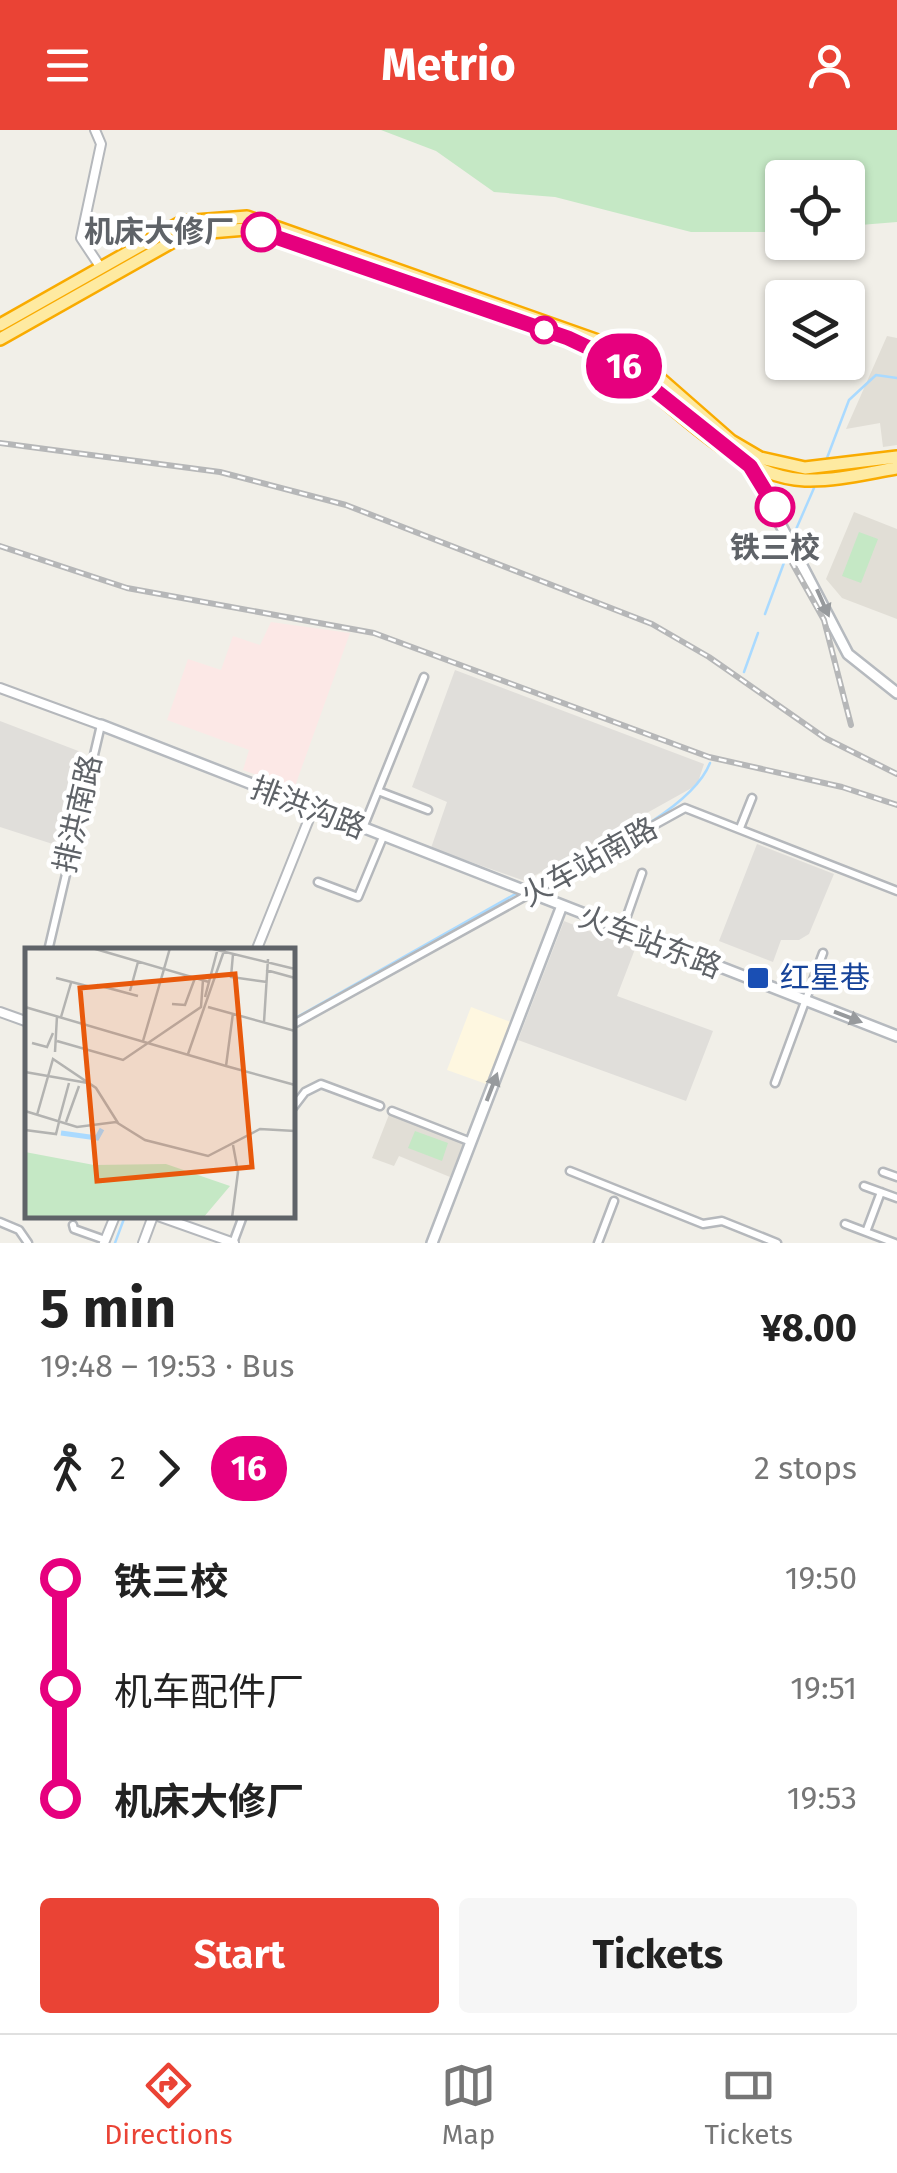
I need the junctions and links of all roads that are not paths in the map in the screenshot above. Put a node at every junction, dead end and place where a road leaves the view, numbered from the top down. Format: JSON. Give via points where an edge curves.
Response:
{"nodes":[{"id":1,"x":95,"y":130,"type":"edge"},
{"id":2,"x":100,"y":268,"type":"junction"},
{"id":3,"x":0,"y":325,"type":"edge"},
{"id":4,"x":0,"y":339,"type":"edge"},
{"id":5,"x":746,"y":452,"type":"junction"},
{"id":6,"x":897,"y":457,"type":"edge"},
{"id":7,"x":750,"y":466,"type":"junction"},
{"id":8,"x":897,"y":468,"type":"edge"},
{"id":9,"x":424,"y":676,"type":"dead end"},
{"id":10,"x":0,"y":688,"type":"edge"},
{"id":11,"x":897,"y":693,"type":"edge"},
{"id":12,"x":101,"y":725,"type":"junction"},
{"id":13,"x":378,"y":790,"type":"junction"},
{"id":14,"x":752,"y":798,"type":"dead end"},
{"id":15,"x":313,"y":809,"type":"junction"},
{"id":16,"x":428,"y":810,"type":"dead end"},
{"id":17,"x":740,"y":828,"type":"junction"},
{"id":18,"x":363,"y":829,"type":"junction"},
{"id":19,"x":383,"y":837,"type":"junction"},
{"id":20,"x":642,"y":873,"type":"dead end"},
{"id":21,"x":318,"y":882,"type":"dead end"},
{"id":22,"x":515,"y":890,"type":"joint"},
{"id":23,"x":897,"y":891,"type":"edge"},
{"id":24,"x":529,"y":895,"type":"junction"},
{"id":25,"x":561,"y":908,"type":"junction"},
{"id":26,"x":622,"y":931,"type":"junction"},
{"id":27,"x":48,"y":948,"type":"edge"},
{"id":28,"x":257,"y":948,"type":"edge"},
{"id":29,"x":822,"y":953,"type":"dead end"},
{"id":30,"x":805,"y":1001,"type":"junction"},
{"id":31,"x":0,"y":1012,"type":"edge"},
{"id":32,"x":25,"y":1021,"type":"edge"},
{"id":33,"x":295,"y":1023,"type":"edge"},
{"id":34,"x":897,"y":1036,"type":"edge"},
{"id":35,"x":775,"y":1083,"type":"dead end"},
{"id":36,"x":295,"y":1105,"type":"edge"},
{"id":37,"x":380,"y":1106,"type":"dead end"},
{"id":38,"x":392,"y":1110,"type":"dead end"},
{"id":39,"x":471,"y":1142,"type":"junction"},
{"id":40,"x":570,"y":1171,"type":"dead end"},
{"id":41,"x":882,"y":1172,"type":"dead end"},
{"id":42,"x":897,"y":1177,"type":"edge"},
{"id":43,"x":864,"y":1186,"type":"dead end"},
{"id":44,"x":881,"y":1192,"type":"junction"},
{"id":45,"x":897,"y":1198,"type":"edge"},
{"id":46,"x":614,"y":1201,"type":"dead end"},
{"id":47,"x":114,"y":1218,"type":"edge"},
{"id":48,"x":155,"y":1218,"type":"edge"},
{"id":49,"x":243,"y":1218,"type":"edge"},
{"id":50,"x":188,"y":1220,"type":"edge"},
{"id":51,"x":0,"y":1222,"type":"edge"},
{"id":52,"x":73,"y":1224,"type":"dead end"},
{"id":53,"x":845,"y":1224,"type":"dead end"},
{"id":54,"x":866,"y":1232,"type":"junction"},
{"id":55,"x":897,"y":1232,"type":"edge"},
{"id":56,"x":105,"y":1242,"type":"edge"},
{"id":57,"x":28,"y":1243,"type":"edge"},
{"id":58,"x":143,"y":1243,"type":"edge"},
{"id":59,"x":234,"y":1243,"type":"edge"},
{"id":60,"x":432,"y":1243,"type":"edge"},
{"id":61,"x":598,"y":1243,"type":"edge"},
{"id":62,"x":776,"y":1243,"type":"edge"},
{"id":63,"x":893,"y":1243,"type":"edge"}],
"edges":[{"from":1,"to":2,"type":"street","via":[[101,144],[81,238]]},
{"from":2,"to":3,"type":"highway"},
{"from":2,"to":5,"type":"highway","via":[[197,218],[270,222],[598,340],[658,377]]},
{"from":4,"to":7,"type":"highway","via":[[186,234],[246,229],[592,348],[621,363]]},
{"from":5,"to":6,"type":"highway","via":[[805,468]]},
{"from":5,"to":7,"type":"main road"},
{"from":7,"to":8,"type":"highway","via":[[802,480]]},
{"from":7,"to":11,"type":"main road","one_way":true,"via":[[848,654]]},
{"from":9,"to":13,"type":"street"},
{"from":10,"to":12,"type":"street","name":"排洪南路"},
{"from":12,"to":15,"type":"main road","name":"排洪沟路"},
{"from":12,"to":27,"type":"street","name":"排洪南路"},
{"from":13,"to":16,"type":"street"},
{"from":13,"to":18,"type":"street"},
{"from":14,"to":17,"type":"street"},
{"from":15,"to":18,"type":"main road","name":"排洪沟路"},
{"from":15,"to":28,"type":"street"},
{"from":17,"to":23,"type":"street","name":"火车站南路"},
{"from":17,"to":24,"type":"street","name":"火车站南路","via":[[680,810]]},
{"from":18,"to":19,"type":"main road","name":"排洪沟路"},
{"from":19,"to":21,"type":"street","via":[[358,897]]},
{"from":19,"to":22,"type":"main road","name":"排洪沟路"},
{"from":20,"to":26,"type":"street"},
{"from":22,"to":24,"type":"main road","name":"火车站东路"},
{"from":24,"to":25,"type":"main road","name":"火车站东路"},
{"from":24,"to":33,"type":"street","name":"火车站南路"},
{"from":25,"to":26,"type":"main road","name":"火车站东路"},
{"from":39,"to":25,"type":"main road","one_way":true},
{"from":26,"to":30,"type":"main road","name":"火车站东路"},
{"from":29,"to":30,"type":"street"},
{"from":30,"to":34,"type":"main road","name":"火车站东路","one_way":true},
{"from":30,"to":35,"type":"street"},
{"from":31,"to":32,"type":"street"},
{"from":36,"to":37,"type":"street","via":[[320,1084]]},
{"from":38,"to":39,"type":"street"},
{"from":39,"to":60,"type":"main road"},
{"from":40,"to":62,"type":"street","via":[[703,1224],[722,1221]]},
{"from":41,"to":42,"type":"street"},
{"from":43,"to":44,"type":"street"},
{"from":44,"to":45,"type":"street"},
{"from":44,"to":54,"type":"street"},
{"from":46,"to":61,"type":"street"},
{"from":47,"to":56,"type":"street"},
{"from":48,"to":58,"type":"street"},
{"from":49,"to":59,"type":"street"},
{"from":50,"to":59,"type":"street"},
{"from":51,"to":57,"type":"street"},
{"from":52,"to":56,"type":"street"},
{"from":53,"to":54,"type":"street"},
{"from":54,"to":63,"type":"street"},
{"from":55,"to":63,"type":"street"}]}
